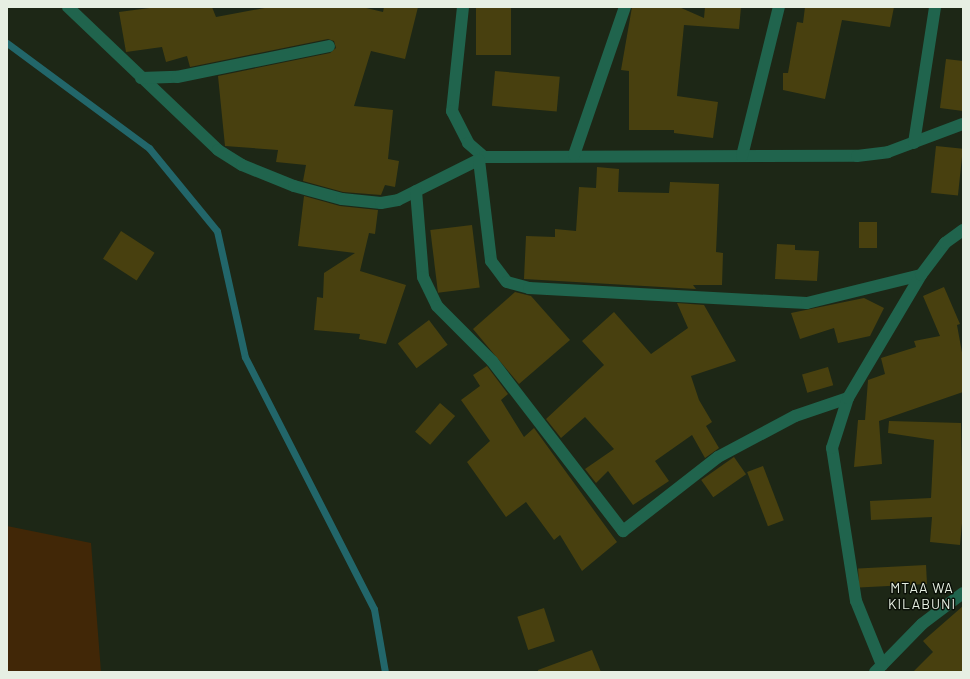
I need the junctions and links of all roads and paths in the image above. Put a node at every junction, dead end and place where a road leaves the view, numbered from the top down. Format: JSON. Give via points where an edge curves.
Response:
{"nodes":[{"id":1,"x":68,"y":7,"type":"edge"},
{"id":2,"x":463,"y":7,"type":"edge"},
{"id":3,"x":625,"y":7,"type":"edge"},
{"id":4,"x":779,"y":7,"type":"edge"},
{"id":5,"x":935,"y":7,"type":"edge"},
{"id":6,"x":329,"y":46,"type":"dead end"},
{"id":7,"x":141,"y":78,"type":"junction"},
{"id":8,"x":963,"y":124,"type":"edge"},
{"id":9,"x":914,"y":143,"type":"junction"},
{"id":10,"x":574,"y":155,"type":"junction"},
{"id":11,"x":742,"y":156,"type":"junction"},
{"id":12,"x":482,"y":159,"type":"junction"},
{"id":13,"x":416,"y":191,"type":"junction"},
{"id":14,"x":963,"y":230,"type":"edge"},
{"id":15,"x":921,"y":275,"type":"junction"},
{"id":16,"x":848,"y":398,"type":"junction"},
{"id":17,"x":963,"y":593,"type":"edge"},
{"id":18,"x":878,"y":668,"type":"edge"}],
"edges":[{"from":1,"to":7,"type":"street"},
{"from":2,"to":12,"type":"street","via":[[452,111],[468,144]]},
{"from":3,"to":10,"type":"street"},
{"from":4,"to":11,"type":"street"},
{"from":5,"to":9,"type":"street"},
{"from":6,"to":7,"type":"street","via":[[178,77]]},
{"from":7,"to":13,"type":"street","via":[[218,150],[242,165],[294,186],[342,199],[382,203]]},
{"from":8,"to":9,"type":"street"},
{"from":9,"to":11,"type":"street","via":[[888,152],[857,156]]},
{"from":10,"to":11,"type":"street"},
{"from":10,"to":12,"type":"street"},
{"from":12,"to":13,"type":"street"},
{"from":12,"to":15,"type":"street","via":[[491,261],[507,282],[529,288],[807,302]]},
{"from":13,"to":16,"type":"street","via":[[423,277],[437,306],[492,361],[623,530],[718,457],[795,416]]},
{"from":14,"to":15,"type":"street","via":[[946,243]]},
{"from":15,"to":16,"type":"street"},
{"from":16,"to":18,"type":"street","via":[[832,448],[835,483],[856,601]]},
{"from":17,"to":18,"type":"street","via":[[922,624]]}]}
